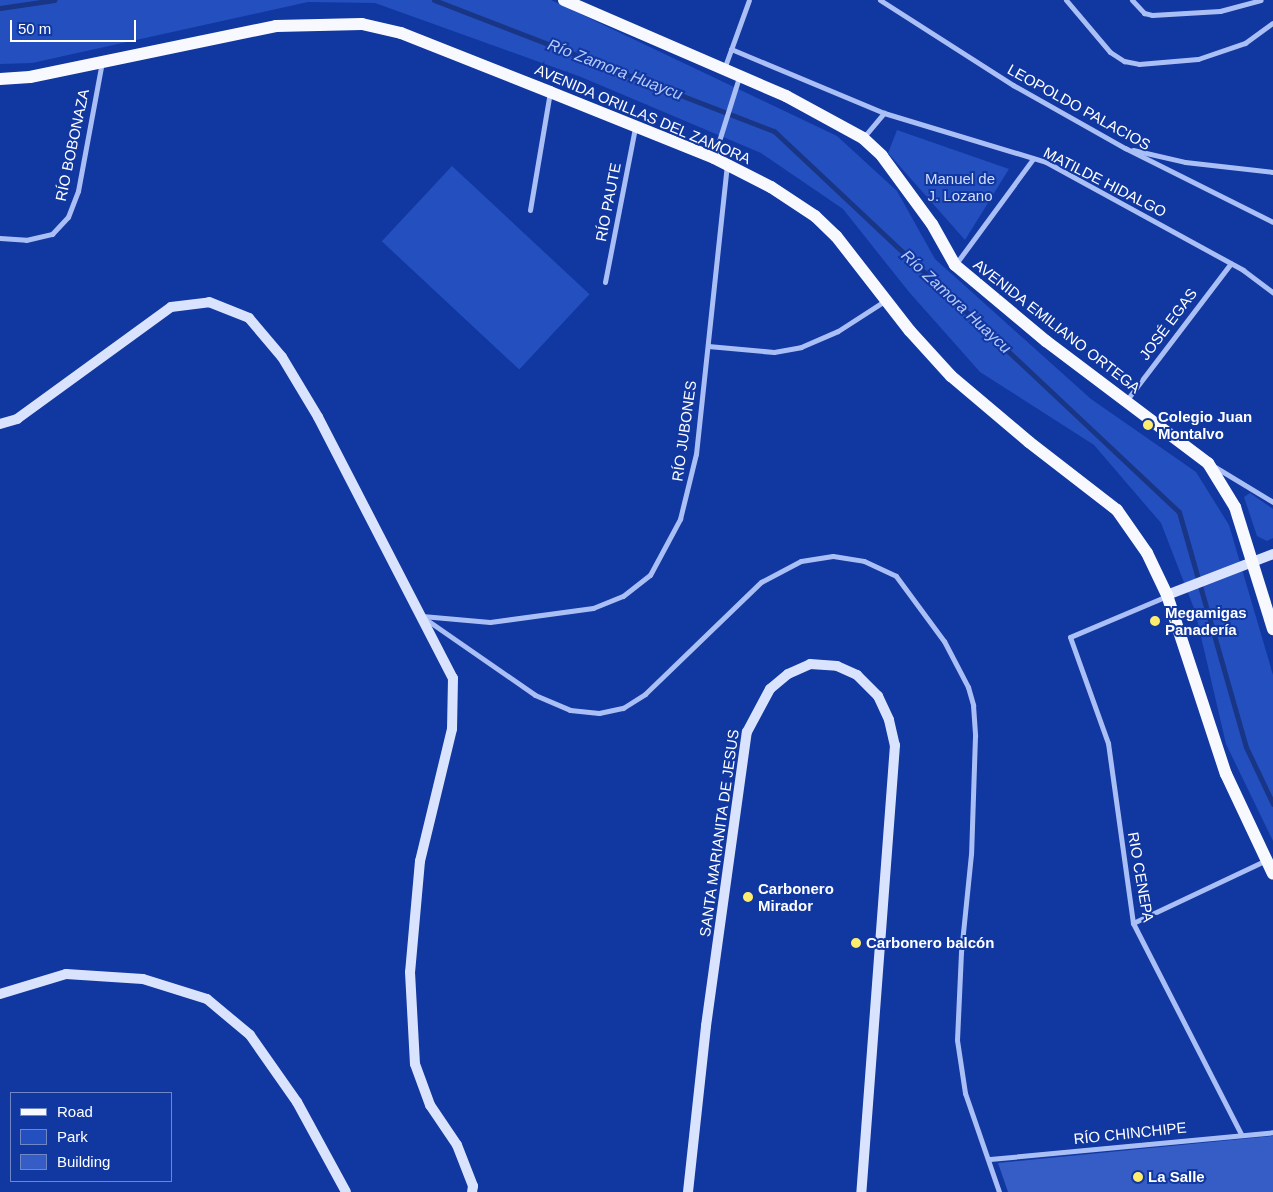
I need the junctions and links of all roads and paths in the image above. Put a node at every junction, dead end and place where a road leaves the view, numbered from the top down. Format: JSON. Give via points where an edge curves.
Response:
{"nodes":[{"id":1,"x":564,"y":0,"type":"edge"},
{"id":2,"x":749,"y":0,"type":"edge"},
{"id":3,"x":880,"y":0,"type":"edge"},
{"id":4,"x":1066,"y":0,"type":"edge"},
{"id":5,"x":1132,"y":0,"type":"edge"},
{"id":6,"x":1261,"y":0,"type":"edge"},
{"id":7,"x":886,"y":2,"type":"edge"},
{"id":8,"x":1273,"y":23,"type":"edge"},
{"id":9,"x":731,"y":49,"type":"junction"},
{"id":10,"x":102,"y":62,"type":"junction"},
{"id":11,"x":723,"y":70,"type":"junction"},
{"id":12,"x":740,"y":76,"type":"junction"},
{"id":13,"x":0,"y":79,"type":"edge"},
{"id":14,"x":550,"y":92,"type":"junction"},
{"id":15,"x":884,"y":113,"type":"junction"},
{"id":16,"x":635,"y":126,"type":"junction"},
{"id":17,"x":863,"y":138,"type":"junction"},
{"id":18,"x":1125,"y":148,"type":"junction"},
{"id":19,"x":714,"y":158,"type":"junction"},
{"id":20,"x":1034,"y":159,"type":"junction"},
{"id":21,"x":727,"y":164,"type":"junction"},
{"id":22,"x":1273,"y":172,"type":"edge"},
{"id":23,"x":530,"y":210,"type":"dead end"},
{"id":24,"x":1273,"y":222,"type":"edge"},
{"id":25,"x":0,"y":238,"type":"edge"},
{"id":26,"x":1231,"y":263,"type":"junction"},
{"id":27,"x":955,"y":265,"type":"junction"},
{"id":28,"x":605,"y":282,"type":"dead end"},
{"id":29,"x":1273,"y":293,"type":"edge"},
{"id":30,"x":886,"y":300,"type":"junction"},
{"id":31,"x":708,"y":346,"type":"junction"},
{"id":32,"x":1126,"y":401,"type":"junction"},
{"id":33,"x":0,"y":424,"type":"edge"},
{"id":34,"x":1208,"y":463,"type":"junction"},
{"id":35,"x":1273,"y":502,"type":"edge"},
{"id":36,"x":1273,"y":554,"type":"edge"},
{"id":37,"x":1254,"y":562,"type":"junction"},
{"id":38,"x":1168,"y":596,"type":"junction"},
{"id":39,"x":422,"y":616,"type":"junction"},
{"id":40,"x":1273,"y":629,"type":"edge"},
{"id":41,"x":1266,"y":860,"type":"junction"},
{"id":42,"x":1273,"y":874,"type":"edge"},
{"id":43,"x":1133,"y":923,"type":"junction"},
{"id":44,"x":0,"y":994,"type":"edge"},
{"id":45,"x":1273,"y":1132,"type":"edge"},
{"id":46,"x":1241,"y":1134,"type":"junction"},
{"id":47,"x":990,"y":1160,"type":"junction"},
{"id":48,"x":346,"y":1192,"type":"edge"},
{"id":49,"x":472,"y":1192,"type":"edge"},
{"id":50,"x":688,"y":1192,"type":"edge"},
{"id":51,"x":862,"y":1192,"type":"edge"},
{"id":52,"x":999,"y":1192,"type":"edge"}],
"edges":[{"from":1,"to":11,"type":"main road","name":"AVENIDA EMILIANO ORTEGA"},
{"from":2,"to":9,"type":"street"},
{"from":3,"to":7,"type":"street","name":"LEOPOLDO PALACIOS"},
{"from":4,"to":8,"type":"street","via":[[1110,52],[1124,61],[1139,64],[1198,59],[1245,43]]},
{"from":5,"to":6,"type":"street","via":[[1144,13],[1152,15],[1220,11]]},
{"from":7,"to":18,"type":"street","name":"LEOPOLDO PALACIOS","via":[[963,56]]},
{"from":9,"to":11,"type":"street"},
{"from":9,"to":15,"type":"street","name":"MATILDE HIDALGO"},
{"from":10,"to":13,"type":"main road","name":"AVENIDA ORILLAS DEL ZAMORA","via":[[30,77]]},
{"from":10,"to":14,"type":"main road","name":"AVENIDA ORILLAS DEL ZAMORA","via":[[276,26],[362,24],[401,33]]},
{"from":10,"to":25,"type":"street","name":"RÍO BOBONAZA","via":[[78,191],[68,218],[52,234],[26,240]]},
{"from":11,"to":12,"type":"main road","name":"AVENIDA EMILIANO ORTEGA"},
{"from":12,"to":17,"type":"main road","name":"AVENIDA EMILIANO ORTEGA","via":[[786,96]]},
{"from":12,"to":19,"type":"street"},
{"from":14,"to":16,"type":"main road","name":"AVENIDA ORILLAS DEL ZAMORA"},
{"from":14,"to":23,"type":"street"},
{"from":15,"to":17,"type":"street"},
{"from":15,"to":20,"type":"street","name":"MATILDE HIDALGO"},
{"from":16,"to":19,"type":"main road","name":"AVENIDA ORILLAS DEL ZAMORA"},
{"from":16,"to":28,"type":"street","name":"RÍO PAUTE"},
{"from":17,"to":27,"type":"main road","name":"AVENIDA EMILIANO ORTEGA","via":[[882,156],[932,224]]},
{"from":18,"to":22,"type":"street","via":[[1185,162]]},
{"from":18,"to":24,"type":"street","name":"LEOPOLDO PALACIOS"},
{"from":19,"to":21,"type":"main road","name":"AVENIDA ORILLAS DEL ZAMORA"},
{"from":20,"to":26,"type":"street","name":"MATILDE HIDALGO","via":[[1046,162]]},
{"from":20,"to":27,"type":"street"},
{"from":21,"to":30,"type":"main road","name":"AVENIDA ORILLAS DEL ZAMORA","via":[[815,216],[853,255]]},
{"from":21,"to":31,"type":"street","name":"RÍO JUBONES"},
{"from":26,"to":29,"type":"street","name":"MATILDE HIDALGO"},
{"from":26,"to":32,"type":"street","name":"JOSÉ EGAS"},
{"from":27,"to":32,"type":"main road","name":"AVENIDA EMILIANO ORTEGA","via":[[1046,341]]},
{"from":30,"to":31,"type":"street","via":[[838,331],[801,348],[774,352]]},
{"from":30,"to":38,"type":"main road","name":"AVENIDA ORILLAS DEL ZAMORA","via":[[952,376],[1028,442],[1117,510],[1147,553]]},
{"from":31,"to":39,"type":"street","name":"RÍO JUBONES","via":[[696,454],[688,491],[680,519],[650,574],[623,596],[593,608],[490,622]]},
{"from":32,"to":34,"type":"main road","name":"AVENIDA EMILIANO ORTEGA"},
{"from":33,"to":39,"type":"street","via":[[17,419],[171,307],[209,302],[249,318],[282,357],[318,417]]},
{"from":34,"to":35,"type":"street"},
{"from":34,"to":37,"type":"main road","name":"AVENIDA EMILIANO ORTEGA","via":[[1235,507]]},
{"from":36,"to":37,"type":"street"},
{"from":37,"to":38,"type":"street"},
{"from":37,"to":40,"type":"main road","name":"AVENIDA EMILIANO ORTEGA"},
{"from":38,"to":41,"type":"main road","name":"AVENIDA ORILLAS DEL ZAMORA","via":[[1226,774]]},
{"from":38,"to":43,"type":"street","name":"RIO CENEPA","via":[[1070,637],[1108,743]]},
{"from":39,"to":47,"type":"street","via":[[536,695],[570,710],[599,713],[623,708],[645,694],[761,582],[800,561],[832,556],[864,561],[896,576],[944,641],[968,688],[973,706],[971,854],[961,952],[957,1040],[965,1093]]},
{"from":39,"to":49,"type":"street","via":[[453,678],[452,729],[420,861],[410,972],[415,1064],[430,1105],[457,1145],[473,1186]]},
{"from":41,"to":42,"type":"main road","name":"AVENIDA ORILLAS DEL ZAMORA"},
{"from":41,"to":43,"type":"street"},
{"from":43,"to":46,"type":"street","name":"RIO CENEPA"},
{"from":44,"to":48,"type":"street","via":[[66,974],[143,979],[207,999],[250,1035],[297,1102]]},
{"from":45,"to":46,"type":"street","name":"RÍO CHINCHIPE"},
{"from":46,"to":47,"type":"street","name":"RÍO CHINCHIPE"},
{"from":47,"to":52,"type":"street"},
{"from":50,"to":51,"type":"street","name":"SANTA MARIANITA DE JESUS","via":[[707,1016],[747,732],[770,689],[788,674],[810,664],[837,666],[857,675],[878,696],[895,745]]}]}
